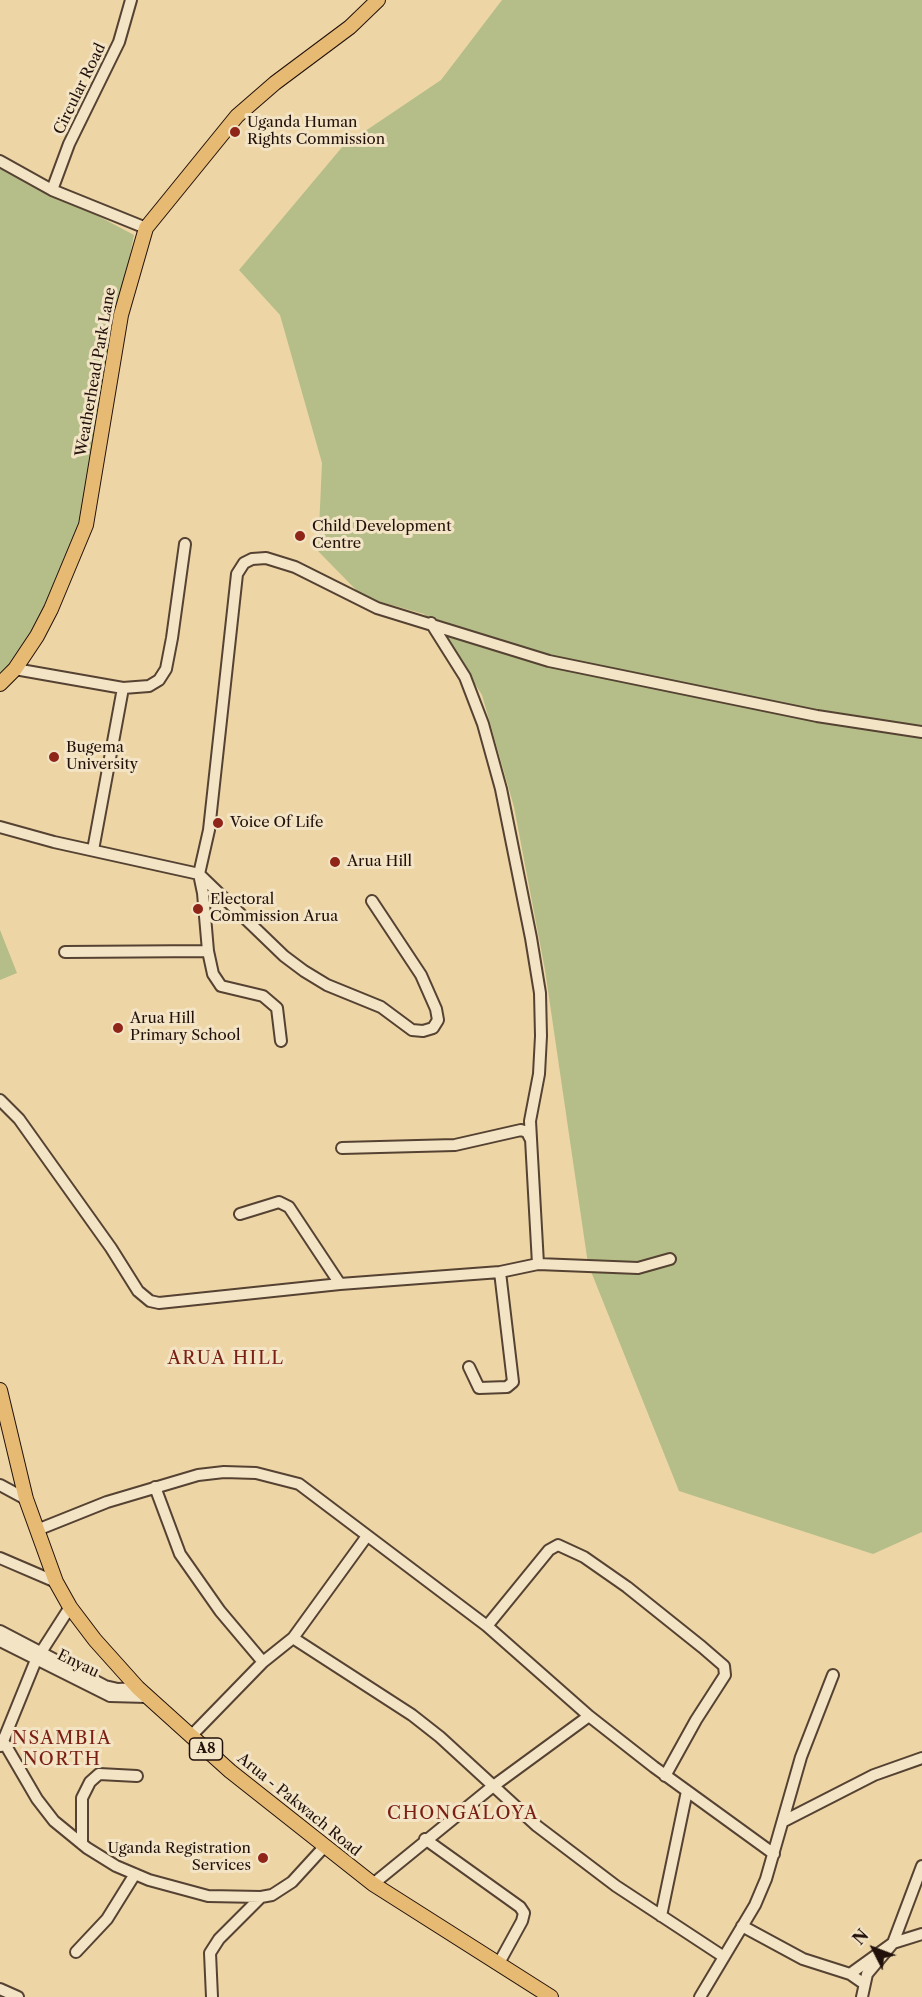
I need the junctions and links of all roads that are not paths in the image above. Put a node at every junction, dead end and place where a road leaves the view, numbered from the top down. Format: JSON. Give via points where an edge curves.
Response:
{"nodes":[{"id":1,"x":131,"y":0,"type":"edge"},
{"id":2,"x":378,"y":0,"type":"edge"},
{"id":3,"x":0,"y":161,"type":"edge"},
{"id":4,"x":52,"y":190,"type":"junction"},
{"id":5,"x":146,"y":228,"type":"junction"},
{"id":6,"x":184,"y":544,"type":"dead end"},
{"id":7,"x":431,"y":624,"type":"junction"},
{"id":8,"x":15,"y":669,"type":"junction"},
{"id":9,"x":0,"y":684,"type":"edge"},
{"id":10,"x":123,"y":688,"type":"junction"},
{"id":11,"x":922,"y":732,"type":"edge"},
{"id":12,"x":0,"y":827,"type":"edge"},
{"id":13,"x":93,"y":850,"type":"junction"},
{"id":14,"x":199,"y":874,"type":"junction"},
{"id":15,"x":372,"y":901,"type":"dead end"},
{"id":16,"x":208,"y":951,"type":"junction"},
{"id":17,"x":65,"y":952,"type":"dead end"},
{"id":18,"x":281,"y":1041,"type":"dead end"},
{"id":19,"x":0,"y":1100,"type":"edge"},
{"id":20,"x":530,"y":1138,"type":"junction"},
{"id":21,"x":342,"y":1148,"type":"dead end"},
{"id":22,"x":240,"y":1214,"type":"dead end"},
{"id":23,"x":670,"y":1259,"type":"dead end"},
{"id":24,"x":538,"y":1264,"type":"junction"},
{"id":25,"x":500,"y":1272,"type":"junction"},
{"id":26,"x":340,"y":1284,"type":"junction"},
{"id":27,"x":469,"y":1367,"type":"dead end"},
{"id":28,"x":0,"y":1390,"type":"edge"},
{"id":29,"x":0,"y":1485,"type":"edge"},
{"id":30,"x":155,"y":1486,"type":"junction"},
{"id":31,"x":26,"y":1499,"type":"junction"},
{"id":32,"x":37,"y":1530,"type":"junction"},
{"id":33,"x":367,"y":1536,"type":"junction"},
{"id":34,"x":0,"y":1558,"type":"edge"},
{"id":35,"x":56,"y":1582,"type":"junction"},
{"id":36,"x":70,"y":1607,"type":"junction"},
{"id":37,"x":487,"y":1626,"type":"junction"},
{"id":38,"x":0,"y":1631,"type":"edge"},
{"id":39,"x":293,"y":1638,"type":"junction"},
{"id":40,"x":0,"y":1641,"type":"edge"},
{"id":41,"x":38,"y":1656,"type":"junction"},
{"id":42,"x":263,"y":1662,"type":"junction"},
{"id":43,"x":833,"y":1676,"type":"dead end"},
{"id":44,"x":143,"y":1692,"type":"junction"},
{"id":45,"x":589,"y":1716,"type":"junction"},
{"id":46,"x":191,"y":1736,"type":"junction"},
{"id":47,"x":1,"y":1744,"type":"edge"},
{"id":48,"x":922,"y":1758,"type":"edge"},
{"id":49,"x":137,"y":1776,"type":"dead end"},
{"id":50,"x":665,"y":1776,"type":"junction"},
{"id":51,"x":492,"y":1787,"type":"junction"},
{"id":52,"x":687,"y":1791,"type":"junction"},
{"id":53,"x":784,"y":1821,"type":"junction"},
{"id":54,"x":425,"y":1839,"type":"junction"},
{"id":55,"x":82,"y":1844,"type":"junction"},
{"id":56,"x":324,"y":1847,"type":"junction"},
{"id":57,"x":774,"y":1854,"type":"junction"},
{"id":58,"x":922,"y":1866,"type":"edge"},
{"id":59,"x":135,"y":1874,"type":"junction"},
{"id":60,"x":373,"y":1884,"type":"junction"},
{"id":61,"x":261,"y":1898,"type":"junction"},
{"id":62,"x":661,"y":1916,"type":"junction"},
{"id":63,"x":742,"y":1926,"type":"junction"},
{"id":64,"x":922,"y":1934,"type":"edge"},
{"id":65,"x":893,"y":1943,"type":"junction"},
{"id":66,"x":76,"y":1952,"type":"dead end"},
{"id":67,"x":724,"y":1957,"type":"junction"},
{"id":68,"x":499,"y":1963,"type":"junction"},
{"id":69,"x":850,"y":1974,"type":"junction"},
{"id":70,"x":863,"y":1983,"type":"junction"},
{"id":71,"x":0,"y":1989,"type":"edge"},
{"id":72,"x":18,"y":1997,"type":"edge"},
{"id":73,"x":212,"y":1997,"type":"edge"},
{"id":74,"x":551,"y":1997,"type":"edge"},
{"id":75,"x":700,"y":1997,"type":"edge"},
{"id":76,"x":862,"y":1997,"type":"edge"}],
"edges":[{"from":1,"to":4,"type":"street","name":"Circular Road","via":[[119,42],[69,144]]},
{"from":2,"to":5,"type":"main road","name":"Weatherhead Park Lane","via":[[350,27],[237,116]]},
{"from":3,"to":4,"type":"street"},
{"from":4,"to":5,"type":"street"},
{"from":5,"to":8,"type":"main road","name":"Weatherhead Park Lane","via":[[121,315],[86,525],[51,609]]},
{"from":6,"to":10,"type":"street","via":[[166,669],[149,686]]},
{"from":7,"to":11,"type":"street","via":[[549,661],[817,716]]},
{"from":7,"to":14,"type":"street","via":[[360,602],[285,564],[266,558],[244,563],[237,574],[209,830]]},
{"from":7,"to":20,"type":"street","via":[[474,695],[501,789],[519,876],[540,993],[541,1048]]},
{"from":8,"to":9,"type":"main road","name":"Weatherhead Park Lane"},
{"from":8,"to":10,"type":"street"},
{"from":10,"to":13,"type":"street"},
{"from":12,"to":13,"type":"street"},
{"from":13,"to":14,"type":"street"},
{"from":14,"to":15,"type":"street","via":[[304,972],[381,1007],[412,1030],[433,1028],[438,1020],[436,1009],[421,975]]},
{"from":14,"to":16,"type":"street"},
{"from":16,"to":17,"type":"street"},
{"from":16,"to":18,"type":"street","via":[[213,974],[221,987],[263,996],[277,1008]]},
{"from":19,"to":26,"type":"street","via":[[19,1119],[138,1291],[150,1301]]},
{"from":20,"to":21,"type":"street","via":[[521,1130],[455,1145]]},
{"from":20,"to":24,"type":"street"},
{"from":22,"to":26,"type":"street","via":[[279,1202],[289,1207]]},
{"from":23,"to":24,"type":"street","via":[[638,1268]]},
{"from":24,"to":25,"type":"street"},
{"from":25,"to":26,"type":"street"},
{"from":25,"to":27,"type":"street","via":[[513,1382],[507,1387],[479,1388]]},
{"from":28,"to":31,"type":"main road","name":"Arua - Pakwach Road","number":"A8"},
{"from":29,"to":31,"type":"street"},
{"from":30,"to":32,"type":"street"},
{"from":30,"to":33,"type":"street","via":[[224,1472],[272,1476],[298,1484]]},
{"from":30,"to":42,"type":"street","via":[[180,1554],[220,1611]]},
{"from":31,"to":32,"type":"main road","name":"Arua - Pakwach Road","number":"A8"},
{"from":32,"to":35,"type":"main road","name":"Arua - Pakwach Road","number":"A8"},
{"from":33,"to":37,"type":"street"},
{"from":33,"to":39,"type":"street"},
{"from":34,"to":35,"type":"street"},
{"from":35,"to":36,"type":"main road","name":"Arua - Pakwach Road","number":"A8"},
{"from":36,"to":41,"type":"street"},
{"from":36,"to":44,"type":"main road","name":"Arua - Pakwach Road","number":"A8"},
{"from":37,"to":45,"type":"street"},
{"from":37,"to":50,"type":"street","via":[[549,1550],[558,1545],[584,1557],[618,1581],[702,1647],[724,1666],[725,1675]]},
{"from":38,"to":41,"type":"street","name":"Enyau"},
{"from":39,"to":42,"type":"street"},
{"from":39,"to":51,"type":"street","via":[[412,1715]]},
{"from":40,"to":41,"type":"street","name":"Enyau"},
{"from":41,"to":44,"type":"street","name":"Enyau","via":[[105,1686]]},
{"from":41,"to":47,"type":"street"},
{"from":42,"to":46,"type":"street"},
{"from":43,"to":53,"type":"street","via":[[801,1757]]},
{"from":44,"to":46,"type":"main road","name":"Arua - Pakwach Road","number":"A8"},
{"from":45,"to":50,"type":"street"},
{"from":45,"to":51,"type":"street"},
{"from":46,"to":56,"type":"main road","name":"Arua - Pakwach Road","number":"A8"},
{"from":47,"to":55,"type":"street","via":[[54,1821]]},
{"from":48,"to":53,"type":"street","via":[[874,1775]]},
{"from":49,"to":55,"type":"street","via":[[99,1774],[90,1782],[82,1798]]},
{"from":50,"to":52,"type":"street"},
{"from":51,"to":54,"type":"street"},
{"from":51,"to":62,"type":"street","via":[[616,1886]]},
{"from":52,"to":57,"type":"street"},
{"from":52,"to":62,"type":"street"},
{"from":53,"to":57,"type":"street"},
{"from":54,"to":60,"type":"street"},
{"from":54,"to":68,"type":"street","via":[[524,1913]]},
{"from":55,"to":59,"type":"street"},
{"from":56,"to":60,"type":"main road","name":"Arua - Pakwach Road","number":"A8"},
{"from":56,"to":61,"type":"street","via":[[292,1882]]},
{"from":57,"to":63,"type":"street","via":[[755,1905]]},
{"from":58,"to":65,"type":"street"},
{"from":59,"to":61,"type":"street","via":[[174,1889],[208,1896]]},
{"from":59,"to":66,"type":"street","via":[[107,1919]]},
{"from":60,"to":68,"type":"main road","name":"Arua - Pakwach Road","number":"A8"},
{"from":61,"to":73,"type":"street","via":[[210,1953]]},
{"from":62,"to":67,"type":"street"},
{"from":63,"to":67,"type":"street"},
{"from":63,"to":69,"type":"street","via":[[803,1959]]},
{"from":64,"to":65,"type":"street"},
{"from":65,"to":69,"type":"street"},
{"from":65,"to":70,"type":"street"},
{"from":67,"to":75,"type":"street"},
{"from":68,"to":74,"type":"main road","name":"Arua - Pakwach Road","number":"A8"},
{"from":69,"to":70,"type":"street"},
{"from":70,"to":76,"type":"street"},
{"from":71,"to":72,"type":"street"}]}
